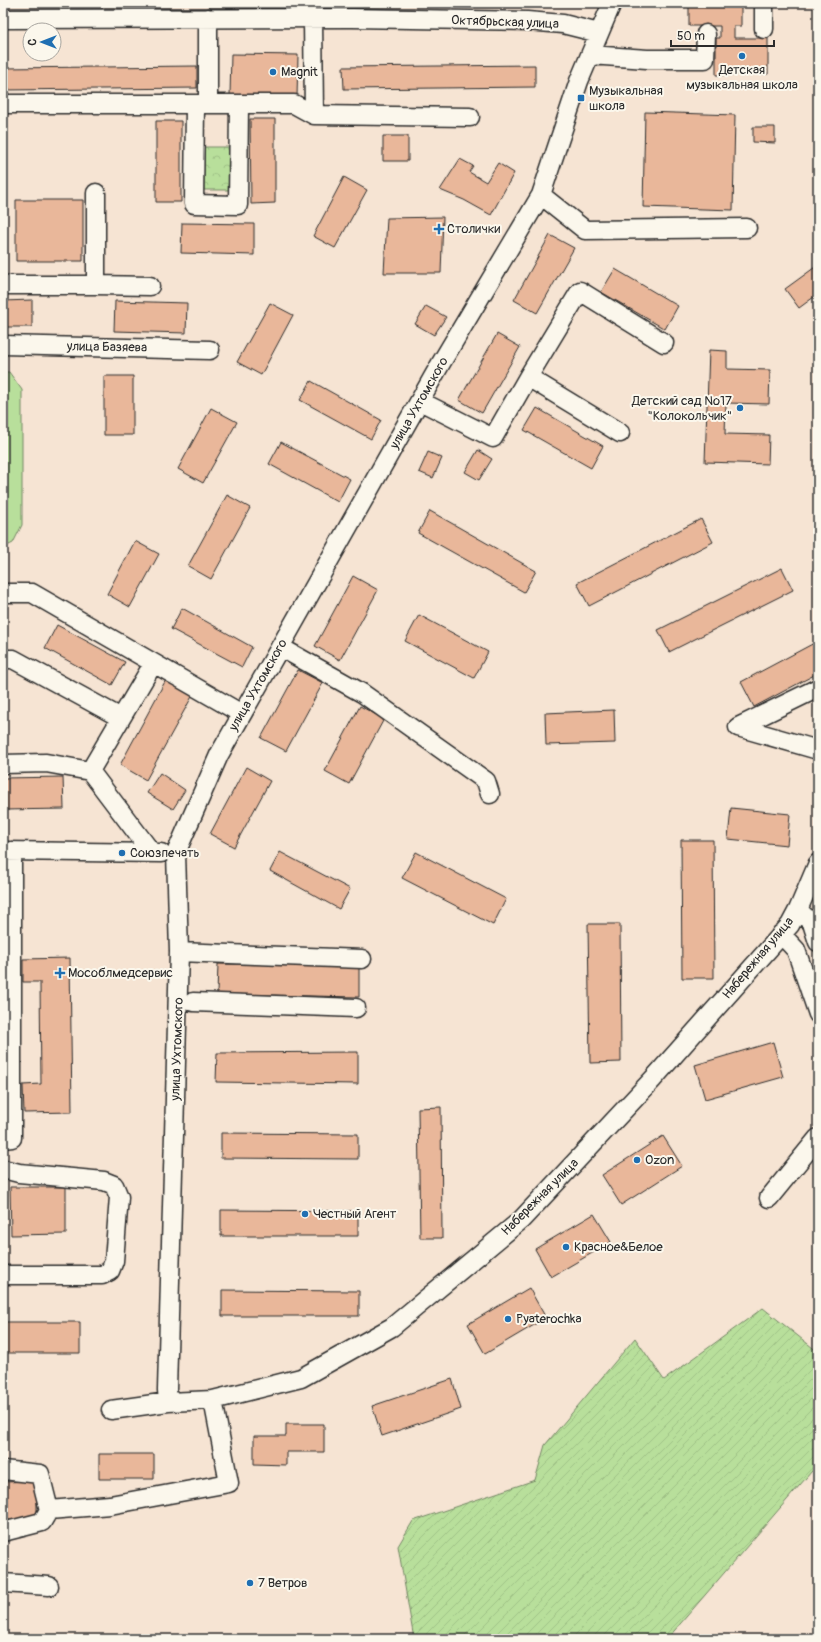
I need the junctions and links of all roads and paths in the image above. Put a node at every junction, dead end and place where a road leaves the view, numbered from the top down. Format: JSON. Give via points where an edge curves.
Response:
{"nodes":[{"id":1,"x":612,"y":3,"type":"edge"},
{"id":2,"x":764,"y":3,"type":"edge"},
{"id":3,"x":147,"y":11,"type":"edge"},
{"id":4,"x":208,"y":18,"type":"junction"},
{"id":5,"x":313,"y":18,"type":"junction"},
{"id":6,"x":3,"y":19,"type":"edge"},
{"id":7,"x":764,"y":29,"type":"dead end"},
{"id":8,"x":598,"y":33,"type":"junction"},
{"id":9,"x":706,"y":34,"type":"dead end"},
{"id":10,"x":590,"y":55,"type":"junction"},
{"id":11,"x":3,"y":104,"type":"edge"},
{"id":12,"x":202,"y":104,"type":"junction"},
{"id":13,"x":239,"y":104,"type":"junction"},
{"id":14,"x":314,"y":115,"type":"junction"},
{"id":15,"x":470,"y":117,"type":"dead end"},
{"id":16,"x":96,"y":193,"type":"dead end"},
{"id":17,"x":541,"y":195,"type":"junction"},
{"id":18,"x":747,"y":228,"type":"dead end"},
{"id":19,"x":3,"y":284,"type":"edge"},
{"id":20,"x":96,"y":285,"type":"junction"},
{"id":21,"x":150,"y":286,"type":"dead end"},
{"id":22,"x":664,"y":343,"type":"dead end"},
{"id":23,"x":3,"y":345,"type":"edge"},
{"id":24,"x":210,"y":350,"type":"dead end"},
{"id":25,"x":528,"y":377,"type":"junction"},
{"id":26,"x":420,"y":401,"type":"junction"},
{"id":27,"x":620,"y":433,"type":"dead end"},
{"id":28,"x":3,"y":593,"type":"edge"},
{"id":29,"x":280,"y":648,"type":"junction"},
{"id":30,"x":3,"y":659,"type":"edge"},
{"id":31,"x":153,"y":664,"type":"junction"},
{"id":32,"x":818,"y":688,"type":"edge"},
{"id":33,"x":242,"y":714,"type":"junction"},
{"id":34,"x":121,"y":718,"type":"junction"},
{"id":35,"x":818,"y":750,"type":"edge"},
{"id":36,"x":3,"y":764,"type":"edge"},
{"id":37,"x":90,"y":771,"type":"junction"},
{"id":38,"x":490,"y":794,"type":"dead end"},
{"id":39,"x":8,"y":851,"type":"edge"},
{"id":40,"x":152,"y":853,"type":"junction"},
{"id":41,"x":176,"y":853,"type":"junction"},
{"id":42,"x":818,"y":863,"type":"edge"},
{"id":43,"x":798,"y":910,"type":"junction"},
{"id":44,"x":782,"y":934,"type":"junction"},
{"id":45,"x":818,"y":942,"type":"edge"},
{"id":46,"x":179,"y":952,"type":"junction"},
{"id":47,"x":362,"y":959,"type":"dead end"},
{"id":48,"x":193,"y":1002,"type":"dead end"},
{"id":49,"x":356,"y":1008,"type":"dead end"},
{"id":50,"x":818,"y":1014,"type":"edge"},
{"id":51,"x":3,"y":1138,"type":"edge"},
{"id":52,"x":818,"y":1138,"type":"edge"},
{"id":53,"x":3,"y":1169,"type":"edge"},
{"id":54,"x":769,"y":1198,"type":"dead end"},
{"id":55,"x":3,"y":1275,"type":"edge"},
{"id":56,"x":213,"y":1400,"type":"junction"},
{"id":57,"x":168,"y":1402,"type":"junction"},
{"id":58,"x":111,"y":1410,"type":"dead end"},
{"id":59,"x":3,"y":1470,"type":"edge"},
{"id":60,"x":49,"y":1510,"type":"junction"},
{"id":61,"x":3,"y":1532,"type":"edge"},
{"id":62,"x":3,"y":1583,"type":"edge"},
{"id":63,"x":49,"y":1586,"type":"dead end"}],
"edges":[{"from":1,"to":8,"type":"street","name":"улица Ухтомского"},
{"from":2,"to":7,"type":"street"},
{"from":3,"to":4,"type":"street","name":"Октябрьская улица"},
{"from":3,"to":6,"type":"street","name":"Октябрьская улица"},
{"from":4,"to":5,"type":"street","name":"Октябрьская улица"},
{"from":4,"to":12,"type":"street"},
{"from":5,"to":8,"type":"street","name":"Октябрьская улица","via":[[527,21],[563,24]]},
{"from":5,"to":14,"type":"street"},
{"from":8,"to":10,"type":"street","name":"улица Ухтомского"},
{"from":9,"to":10,"type":"street","via":[[705,59],[647,59]]},
{"from":10,"to":17,"type":"street","name":"улица Ухтомского"},
{"from":11,"to":12,"type":"street"},
{"from":12,"to":13,"type":"street"},
{"from":12,"to":13,"type":"street","via":[[194,204],[238,205]]},
{"from":13,"to":14,"type":"street","via":[[294,104]]},
{"from":14,"to":15,"type":"street"},
{"from":16,"to":20,"type":"street"},
{"from":17,"to":18,"type":"street","via":[[585,230]]},
{"from":17,"to":26,"type":"street","name":"улица Ухтомского"},
{"from":19,"to":20,"type":"street"},
{"from":20,"to":21,"type":"street"},
{"from":22,"to":25,"type":"street","via":[[580,291]]},
{"from":23,"to":24,"type":"street","name":"улица Базяева"},
{"from":25,"to":26,"type":"street","via":[[494,438]]},
{"from":25,"to":27,"type":"street"},
{"from":26,"to":29,"type":"street","name":"улица Ухтомского"},
{"from":28,"to":31,"type":"street","via":[[32,593]]},
{"from":29,"to":33,"type":"street","name":"улица Ухтомского"},
{"from":29,"to":38,"type":"street","via":[[362,693],[486,781]]},
{"from":30,"to":34,"type":"street","via":[[13,659]]},
{"from":31,"to":33,"type":"street"},
{"from":31,"to":34,"type":"street"},
{"from":32,"to":35,"type":"street","via":[[738,727]]},
{"from":33,"to":41,"type":"street","name":"улица Ухтомского","via":[[219,755]]},
{"from":34,"to":37,"type":"street"},
{"from":36,"to":37,"type":"street","via":[[46,763]]},
{"from":37,"to":40,"type":"street"},
{"from":39,"to":40,"type":"street"},
{"from":39,"to":51,"type":"street","via":[[12,1138]]},
{"from":40,"to":41,"type":"street"},
{"from":41,"to":46,"type":"street","name":"улица Ухтомского"},
{"from":42,"to":43,"type":"street","name":"Набережная улица"},
{"from":43,"to":44,"type":"street","name":"Набережная улица"},
{"from":43,"to":45,"type":"street","via":[[812,923]]},
{"from":44,"to":50,"type":"street","via":[[796,950]]},
{"from":44,"to":56,"type":"street","name":"Набережная улица","via":[[653,1079],[521,1220],[392,1327],[301,1378]]},
{"from":46,"to":47,"type":"street"},
{"from":46,"to":57,"type":"street","name":"улица Ухтомского"},
{"from":48,"to":49,"type":"street"},
{"from":52,"to":54,"type":"street"},
{"from":53,"to":55,"type":"street","via":[[104,1181],[114,1185],[119,1197],[114,1261],[110,1271],[102,1275]]},
{"from":56,"to":57,"type":"street","name":"Набережная улица"},
{"from":56,"to":60,"type":"street","via":[[229,1483],[110,1504]]},
{"from":57,"to":58,"type":"street","name":"Набережная улица"},
{"from":59,"to":60,"type":"street","via":[[40,1474]]},
{"from":60,"to":61,"type":"street","via":[[42,1522]]},
{"from":62,"to":63,"type":"street"}]}
